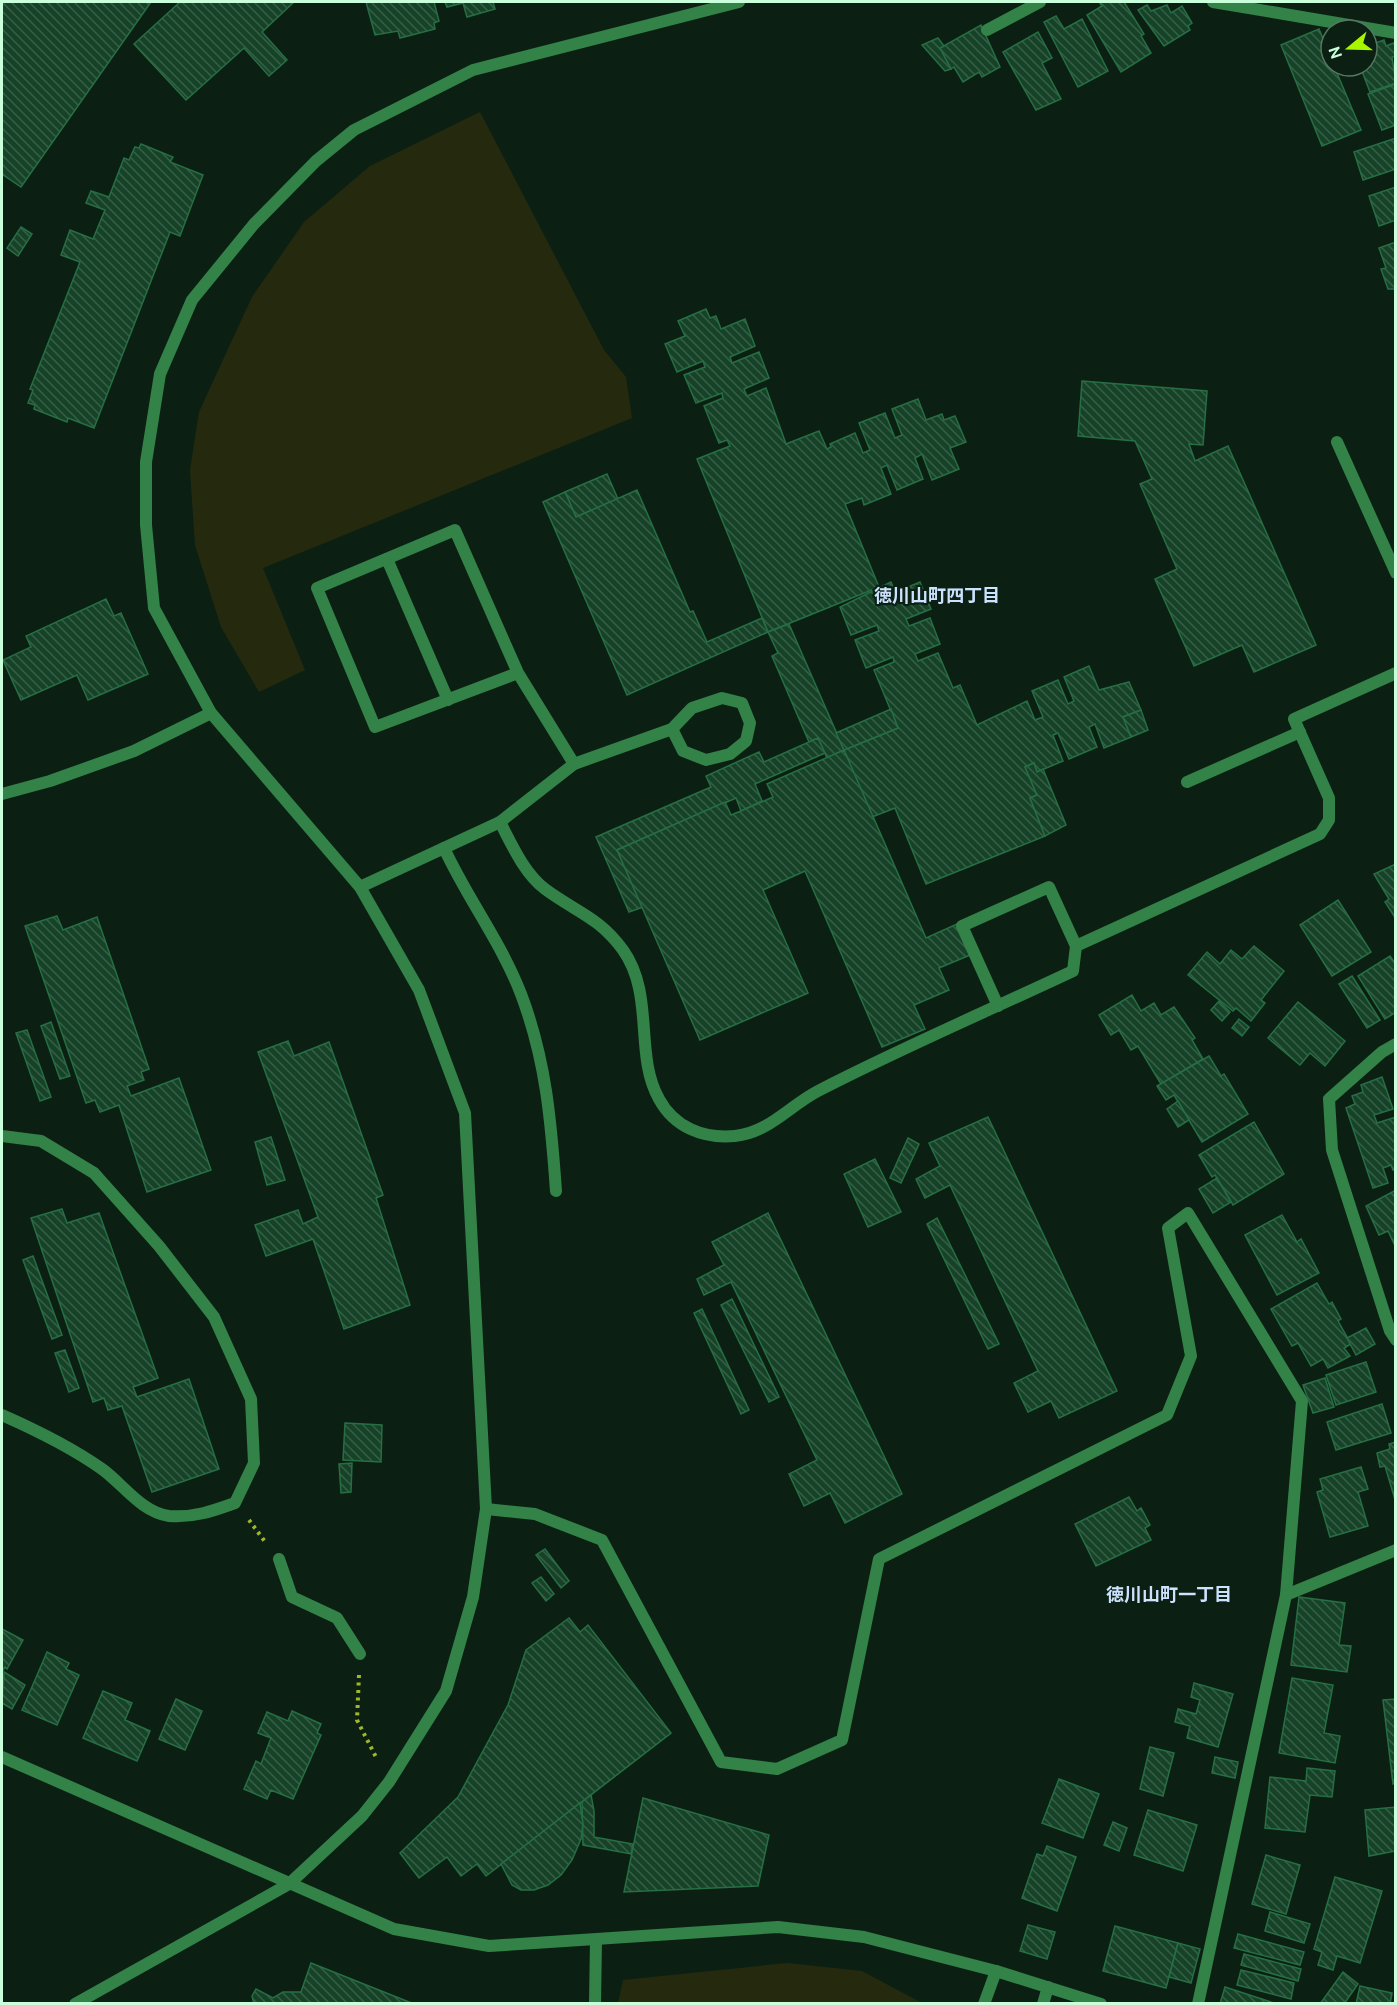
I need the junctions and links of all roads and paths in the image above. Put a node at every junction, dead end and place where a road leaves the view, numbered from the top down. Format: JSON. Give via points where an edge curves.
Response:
{"nodes":[{"id":1,"x":739,"y":2,"type":"edge"},
{"id":2,"x":1040,"y":2,"type":"edge"},
{"id":3,"x":1213,"y":2,"type":"edge"},
{"id":4,"x":987,"y":30,"type":"dead end"},
{"id":5,"x":1395,"y":33,"type":"edge"},
{"id":6,"x":1337,"y":442,"type":"dead end"},
{"id":7,"x":387,"y":559,"type":"junction"},
{"id":8,"x":1395,"y":573,"type":"edge"},
{"id":9,"x":1395,"y":673,"type":"edge"},
{"id":10,"x":518,"y":674,"type":"junction"},
{"id":11,"x":448,"y":700,"type":"junction"},
{"id":12,"x":211,"y":713,"type":"junction"},
{"id":13,"x":672,"y":729,"type":"junction"},
{"id":14,"x":1300,"y":732,"type":"junction"},
{"id":15,"x":574,"y":765,"type":"junction"},
{"id":16,"x":1187,"y":782,"type":"dead end"},
{"id":17,"x":2,"y":794,"type":"edge"},
{"id":18,"x":500,"y":822,"type":"junction"},
{"id":19,"x":444,"y":848,"type":"junction"},
{"id":20,"x":360,"y":887,"type":"junction"},
{"id":21,"x":1076,"y":946,"type":"junction"},
{"id":22,"x":998,"y":1006,"type":"junction"},
{"id":23,"x":1395,"y":1044,"type":"edge"},
{"id":24,"x":2,"y":1137,"type":"edge"},
{"id":25,"x":556,"y":1191,"type":"dead end"},
{"id":26,"x":1394,"y":1333,"type":"edge"},
{"id":27,"x":2,"y":1415,"type":"edge"},
{"id":28,"x":235,"y":1503,"type":"junction"},
{"id":29,"x":486,"y":1509,"type":"junction"},
{"id":30,"x":1395,"y":1550,"type":"edge"},
{"id":31,"x":279,"y":1559,"type":"joint"},
{"id":32,"x":1286,"y":1595,"type":"junction"},
{"id":33,"x":360,"y":1653,"type":"joint"},
{"id":34,"x":2,"y":1757,"type":"edge"},
{"id":35,"x":389,"y":1782,"type":"junction"},
{"id":36,"x":289,"y":1884,"type":"junction"},
{"id":37,"x":596,"y":1940,"type":"junction"},
{"id":38,"x":996,"y":1971,"type":"junction"},
{"id":39,"x":1048,"y":1987,"type":"junction"},
{"id":40,"x":75,"y":2004,"type":"edge"},
{"id":41,"x":595,"y":2004,"type":"edge"},
{"id":42,"x":984,"y":2004,"type":"edge"},
{"id":43,"x":1043,"y":2004,"type":"edge"},
{"id":44,"x":1101,"y":2004,"type":"edge"},
{"id":45,"x":1198,"y":2004,"type":"edge"}],
"edges":[{"from":1,"to":12,"type":"street","via":[[473,70],[354,130],[316,161],[254,224],[192,300],[160,374],[146,462],[146,525],[153,608]]},
{"from":2,"to":4,"type":"street"},
{"from":3,"to":5,"type":"street"},
{"from":6,"to":8,"type":"street"},
{"from":7,"to":10,"type":"street","via":[[455,530]]},
{"from":7,"to":11,"type":"street"},
{"from":7,"to":11,"type":"street","via":[[317,588],[375,727]]},
{"from":9,"to":14,"type":"street","via":[[1294,719]]},
{"from":10,"to":11,"type":"street"},
{"from":10,"to":15,"type":"street"},
{"from":12,"to":17,"type":"street","via":[[134,751]]},
{"from":12,"to":20,"type":"street"},
{"from":13,"to":13,"type":"street","via":[[692,708],[722,698],[742,703],[750,723],[746,741],[730,754],[706,760],[683,751]]},
{"from":13,"to":15,"type":"street"},
{"from":14,"to":16,"type":"street"},
{"from":14,"to":21,"type":"street","via":[[1329,798],[1329,819],[1320,834]]},
{"from":15,"to":18,"type":"street"},
{"from":18,"to":19,"type":"street"},
{"from":18,"to":22,"type":"street","via":[[518,857],[543,888],[598,921],[624,951],[638,980],[648,1063],[658,1098],[678,1124],[705,1135],[736,1136],[767,1127],[815,1092]]},
{"from":19,"to":20,"type":"street"},
{"from":19,"to":25,"type":"street","via":[[520,993],[549,1101]]},
{"from":20,"to":29,"type":"street","via":[[419,990],[465,1113]]},
{"from":21,"to":22,"type":"street","via":[[1073,970]]},
{"from":21,"to":22,"type":"street","via":[[1049,887],[962,926]]},
{"from":23,"to":26,"type":"street","via":[[1329,1099],[1332,1149]]},
{"from":24,"to":28,"type":"street","via":[[41,1141],[94,1173],[159,1246],[214,1317],[252,1399],[254,1463]]},
{"from":27,"to":28,"type":"street","via":[[60,1442],[104,1470],[138,1502],[166,1516],[200,1515]]},
{"from":28,"to":31,"type":"path"},
{"from":29,"to":32,"type":"street","via":[[535,1514],[602,1540],[721,1762],[777,1769],[842,1740],[879,1559],[1167,1415],[1191,1356],[1168,1228],[1188,1213],[1302,1401]]},
{"from":29,"to":35,"type":"street","via":[[472,1597],[446,1691]]},
{"from":30,"to":32,"type":"street"},
{"from":31,"to":33,"type":"street","via":[[292,1597],[337,1617]]},
{"from":32,"to":45,"type":"street"},
{"from":33,"to":35,"type":"path","via":[[357,1720]]},
{"from":34,"to":36,"type":"street"},
{"from":35,"to":36,"type":"street","via":[[362,1816]]},
{"from":36,"to":37,"type":"street","via":[[394,1929],[489,1946]]},
{"from":36,"to":40,"type":"street"},
{"from":37,"to":38,"type":"street","via":[[778,1927],[864,1937]]},
{"from":37,"to":41,"type":"street"},
{"from":38,"to":39,"type":"street"},
{"from":38,"to":42,"type":"street"},
{"from":39,"to":43,"type":"street"},
{"from":39,"to":44,"type":"street"}]}
